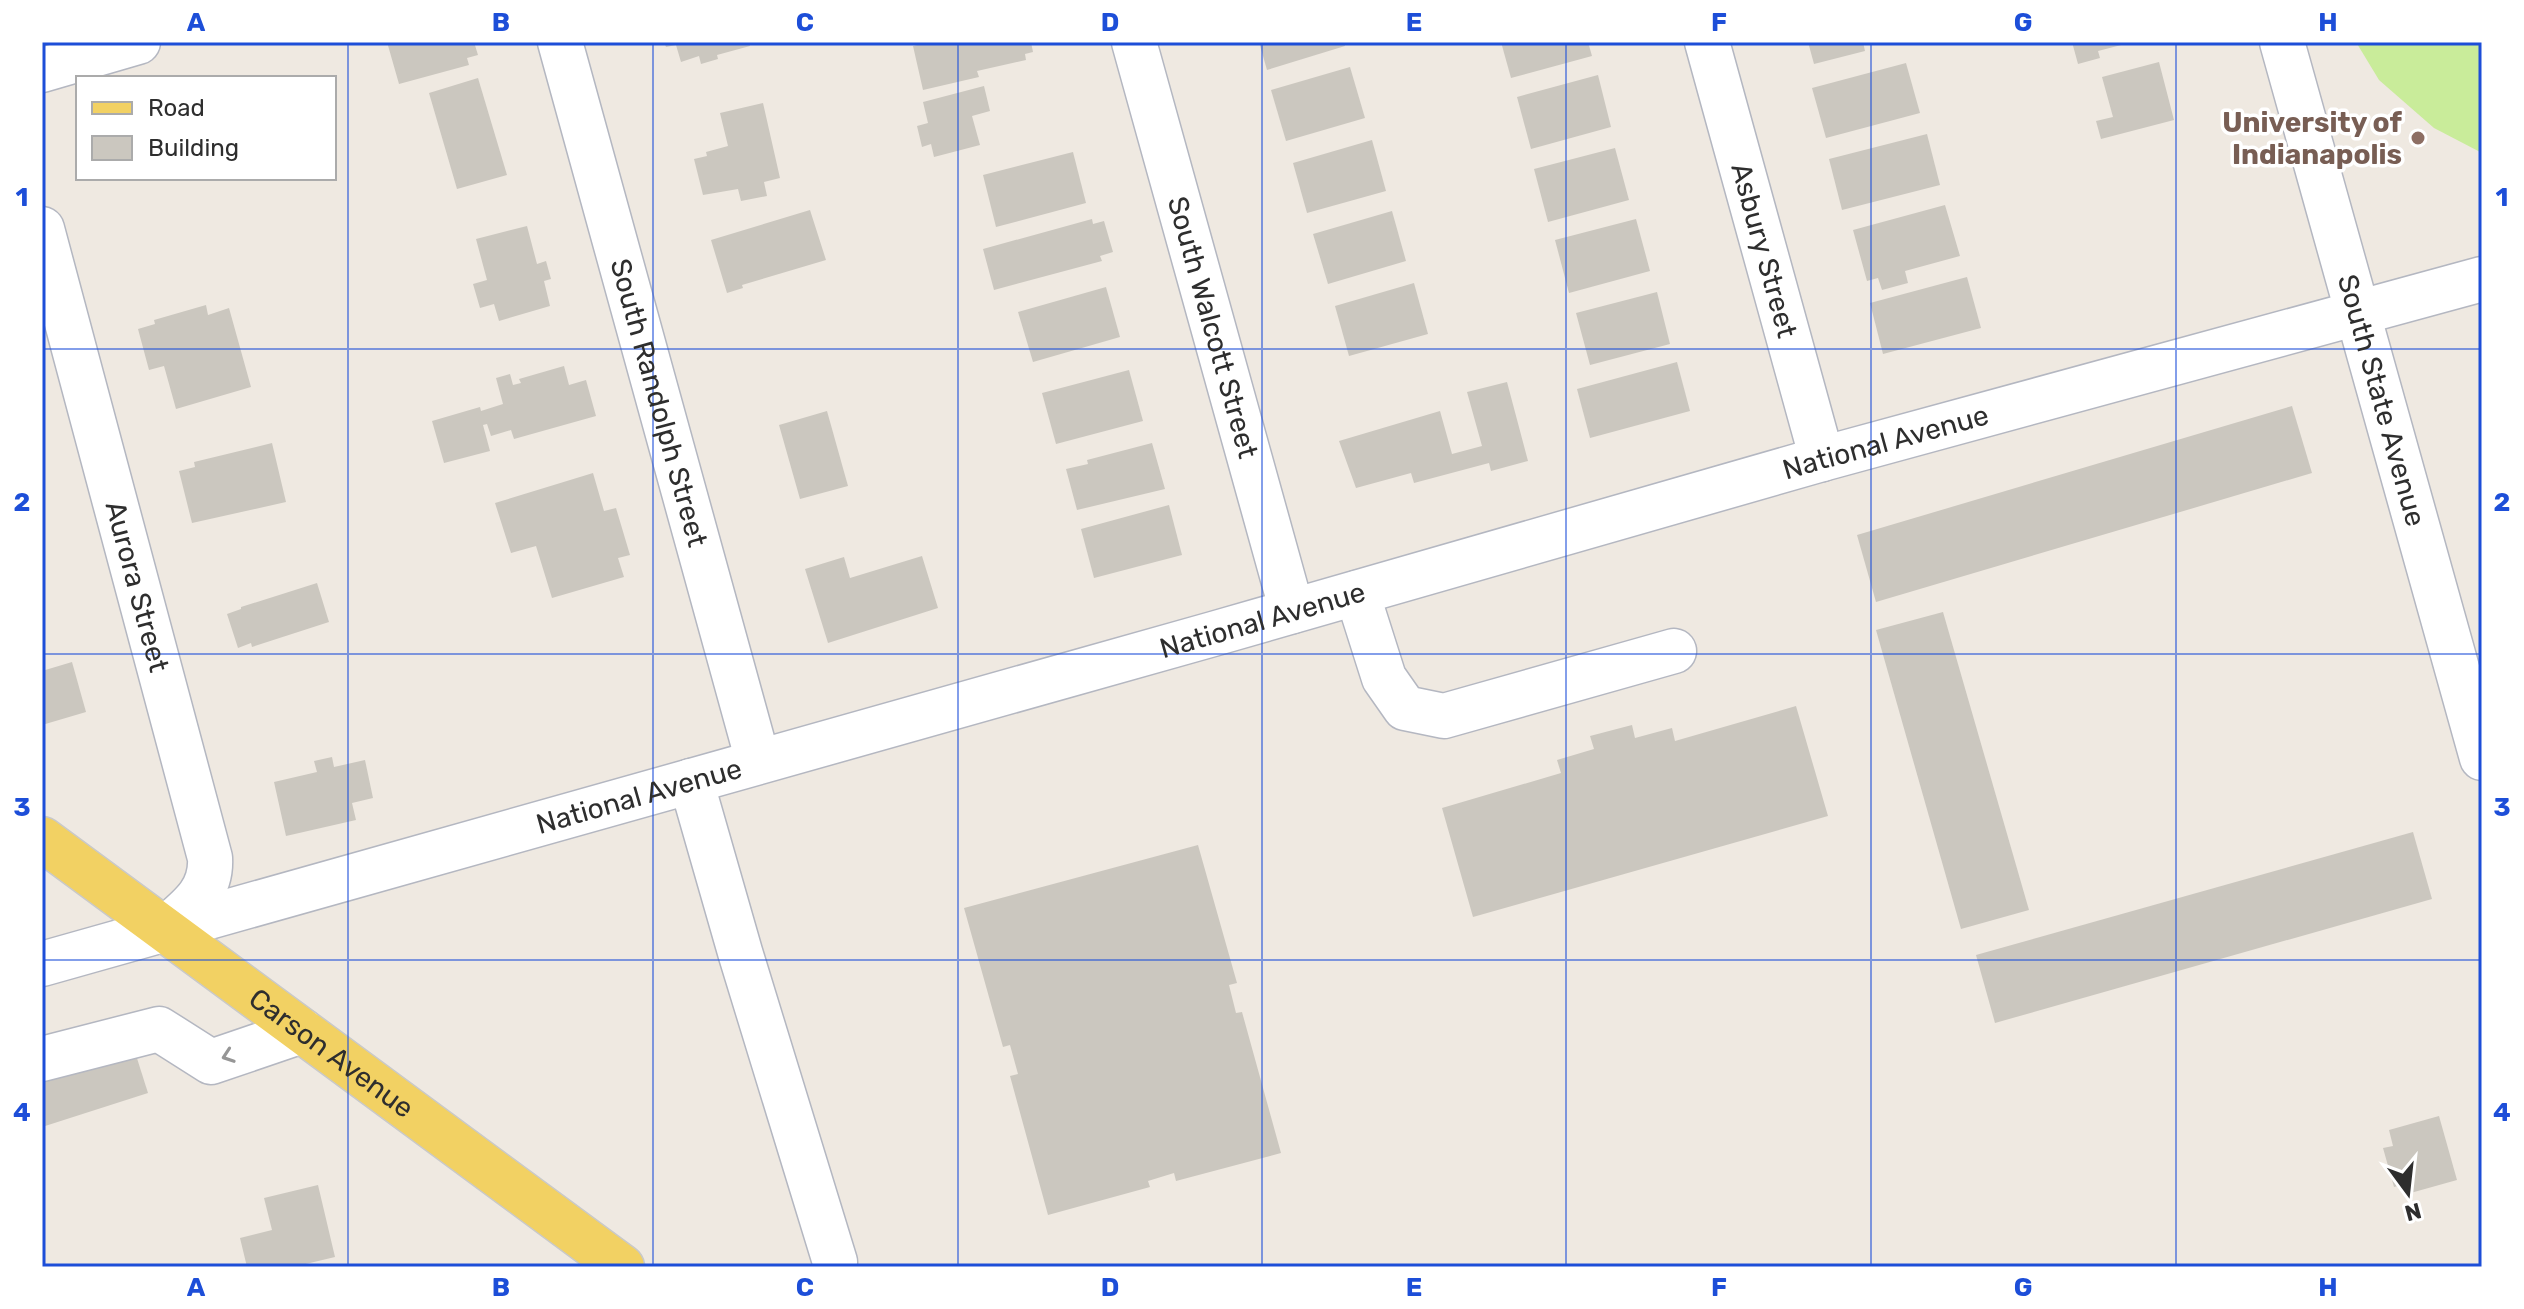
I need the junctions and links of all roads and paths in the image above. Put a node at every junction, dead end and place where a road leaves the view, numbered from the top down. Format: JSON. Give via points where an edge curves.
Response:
{"nodes":[{"id":1,"x":138,"y":42,"type":"edge"},
{"id":2,"x":560,"y":42,"type":"edge"},
{"id":3,"x":1134,"y":42,"type":"edge"},
{"id":4,"x":1707,"y":42,"type":"edge"},
{"id":5,"x":2282,"y":42,"type":"edge"},
{"id":6,"x":42,"y":70,"type":"edge"},
{"id":7,"x":42,"y":229,"type":"edge"},
{"id":8,"x":2482,"y":279,"type":"edge"},
{"id":9,"x":2356,"y":313,"type":"junction"},
{"id":10,"x":1822,"y":459,"type":"junction"},
{"id":11,"x":1357,"y":593,"type":"junction"},
{"id":12,"x":1292,"y":611,"type":"junction"},
{"id":13,"x":1674,"y":651,"type":"dead end"},
{"id":14,"x":2482,"y":758,"type":"edge"},
{"id":15,"x":758,"y":761,"type":"junction"},
{"id":16,"x":691,"y":781,"type":"junction"},
{"id":17,"x":42,"y":839,"type":"edge"},
{"id":18,"x":164,"y":930,"type":"junction"},
{"id":19,"x":42,"y":964,"type":"edge"},
{"id":20,"x":302,"y":1031,"type":"junction"},
{"id":21,"x":42,"y":1059,"type":"edge"},
{"id":22,"x":835,"y":1262,"type":"dead end"},
{"id":23,"x":622,"y":1267,"type":"edge"}],
"edges":[{"from":1,"to":6,"type":"street"},
{"from":2,"to":15,"type":"street","name":"South Randolph Street"},
{"from":3,"to":12,"type":"street","name":"South Walcott Street"},
{"from":4,"to":10,"type":"street","name":"Asbury Street"},
{"from":5,"to":9,"type":"street","name":"South State Avenue"},
{"from":7,"to":18,"type":"street","name":"Aurora Street","via":[[210,858],[208,881],[198,899]]},
{"from":8,"to":9,"type":"street","name":"National Avenue"},
{"from":9,"to":10,"type":"street","name":"National Avenue"},
{"from":9,"to":14,"type":"street","name":"South State Avenue"},
{"from":10,"to":11,"type":"street","name":"National Avenue"},
{"from":11,"to":12,"type":"street","name":"National Avenue"},
{"from":11,"to":13,"type":"street","via":[[1384,678],[1405,708],[1444,716]]},
{"from":12,"to":15,"type":"street","name":"National Avenue"},
{"from":15,"to":16,"type":"street","name":"National Avenue"},
{"from":16,"to":18,"type":"street","name":"National Avenue"},
{"from":16,"to":22,"type":"street"},
{"from":17,"to":18,"type":"main road","name":"Carson Avenue"},
{"from":18,"to":19,"type":"street","name":"National Avenue"},
{"from":18,"to":20,"type":"main road","name":"Carson Avenue"},
{"from":20,"to":21,"type":"street","one_way":true,"via":[[211,1062],[159,1029]]},
{"from":20,"to":23,"type":"main road","name":"Carson Avenue"}]}
